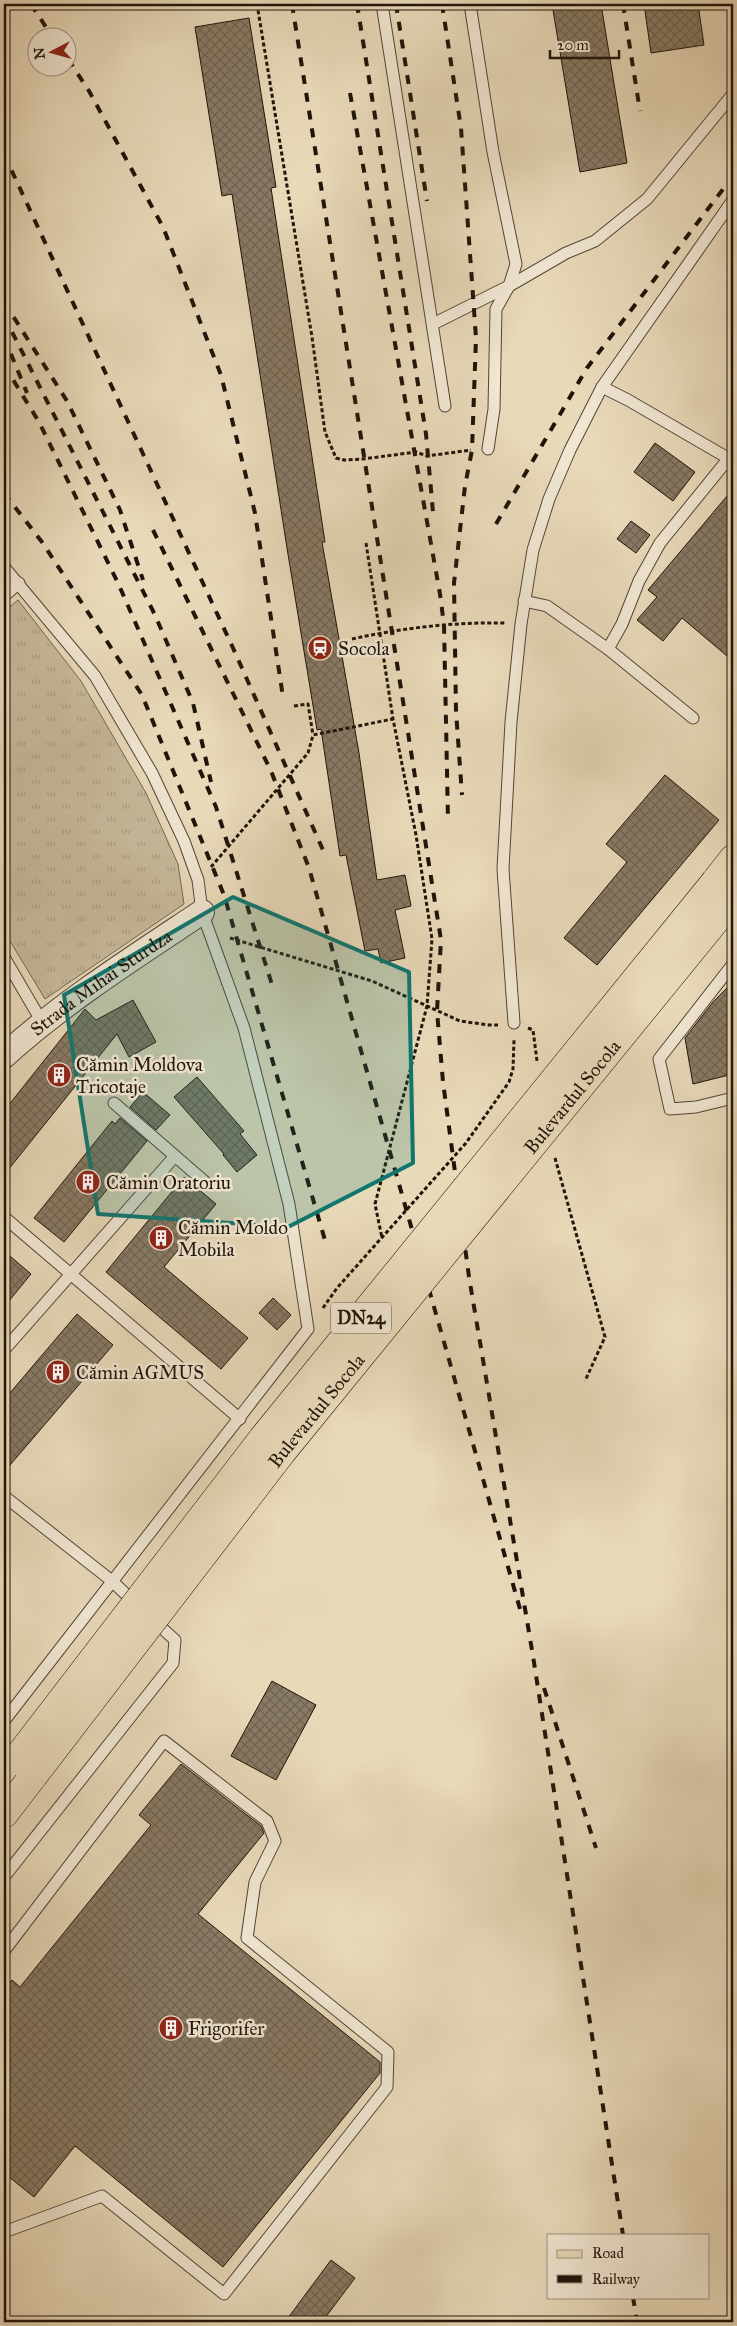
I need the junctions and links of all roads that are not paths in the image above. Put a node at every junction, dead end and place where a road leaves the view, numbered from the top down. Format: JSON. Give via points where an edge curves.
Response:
{"nodes":[{"id":1,"x":382,"y":4,"type":"edge"},
{"id":2,"x":470,"y":4,"type":"edge"},
{"id":3,"x":733,"y":94,"type":"edge"},
{"id":4,"x":733,"y":200,"type":"edge"},
{"id":5,"x":509,"y":286,"type":"junction"},
{"id":6,"x":433,"y":324,"type":"junction"},
{"id":7,"x":602,"y":387,"type":"junction"},
{"id":8,"x":445,"y":406,"type":"dead end"},
{"id":9,"x":488,"y":449,"type":"road end"},
{"id":10,"x":731,"y":459,"type":"edge"},
{"id":11,"x":4,"y":567,"type":"edge"},
{"id":12,"x":20,"y":583,"type":"junction"},
{"id":13,"x":4,"y":596,"type":"edge"},
{"id":14,"x":524,"y":601,"type":"junction"},
{"id":15,"x":608,"y":649,"type":"junction"},
{"id":16,"x":694,"y":718,"type":"dead end"},
{"id":17,"x":733,"y":859,"type":"edge"},
{"id":18,"x":724,"y":890,"type":"edge"},
{"id":19,"x":206,"y":922,"type":"junction"},
{"id":20,"x":4,"y":957,"type":"edge"},
{"id":21,"x":733,"y":964,"type":"edge"},
{"id":22,"x":42,"y":1022,"type":"junction"},
{"id":23,"x":514,"y":1023,"type":"road end"},
{"id":24,"x":4,"y":1056,"type":"edge"},
{"id":25,"x":733,"y":1098,"type":"edge"},
{"id":26,"x":114,"y":1104,"type":"dead end"},
{"id":27,"x":175,"y":1156,"type":"junction"},
{"id":28,"x":205,"y":1182,"type":"dead end"},
{"id":29,"x":4,"y":1217,"type":"edge"},
{"id":30,"x":68,"y":1274,"type":"junction"},
{"id":31,"x":4,"y":1350,"type":"edge"},
{"id":32,"x":240,"y":1419,"type":"junction"},
{"id":33,"x":4,"y":1496,"type":"edge"},
{"id":34,"x":112,"y":1581,"type":"junction"},
{"id":35,"x":4,"y":1721,"type":"edge"},
{"id":36,"x":17,"y":1770,"type":"edge"},
{"id":37,"x":4,"y":1814,"type":"edge"},
{"id":38,"x":4,"y":1878,"type":"edge"},
{"id":39,"x":4,"y":1951,"type":"edge"},
{"id":40,"x":4,"y":2232,"type":"edge"}],
"edges":[{"from":1,"to":6,"type":"lane"},
{"from":2,"to":5,"type":"lane","via":[[493,152],[516,264]]},
{"from":3,"to":5,"type":"lane","via":[[647,199],[595,241],[566,253]]},
{"from":4,"to":7,"type":"lane"},
{"from":5,"to":6,"type":"lane"},
{"from":5,"to":9,"type":"lane","via":[[496,309],[494,409]]},
{"from":6,"to":8,"type":"lane"},
{"from":7,"to":10,"type":"lane"},
{"from":7,"to":14,"type":"lane","via":[[549,499],[532,550]]},
{"from":10,"to":15,"type":"lane","via":[[660,544]]},
{"from":11,"to":12,"type":"lane"},
{"from":12,"to":13,"type":"lane"},
{"from":12,"to":19,"type":"lane","via":[[95,676],[152,773],[184,841],[198,880]]},
{"from":14,"to":15,"type":"lane","via":[[546,606]]},
{"from":14,"to":23,"type":"lane","via":[[511,722],[503,869]]},
{"from":15,"to":16,"type":"lane"},
{"from":17,"to":18,"type":"main road","number":"DN24"},
{"from":18,"to":36,"type":"main road","name":"Bulevardul Socola","number":"DN24","bridge":true,"via":[[282,1452]]},
{"from":19,"to":22,"type":"street","name":"Strada Mihai Sturdza","via":[[79,994]]},
{"from":19,"to":32,"type":"lane","via":[[244,1028],[286,1195],[308,1330]]},
{"from":20,"to":22,"type":"lane"},
{"from":21,"to":25,"type":"lane","via":[[659,1059],[670,1109],[696,1107]]},
{"from":22,"to":24,"type":"street","name":"Strada Mihai Sturdza"},
{"from":26,"to":27,"type":"lane"},
{"from":27,"to":28,"type":"lane"},
{"from":27,"to":30,"type":"lane"},
{"from":29,"to":30,"type":"lane"},
{"from":30,"to":31,"type":"lane"},
{"from":30,"to":32,"type":"lane"},
{"from":32,"to":34,"type":"lane"},
{"from":33,"to":34,"type":"lane"},
{"from":34,"to":35,"type":"lane"},
{"from":34,"to":38,"type":"lane","via":[[175,1640],[173,1663]]},
{"from":36,"to":37,"type":"main road","name":"Bulevardul Socola","number":"DN24"},
{"from":39,"to":40,"type":"lane","via":[[164,1741],[267,1821],[272,1830],[275,1841],[255,1882],[247,1938],[388,2052],[387,2087],[224,2294],[102,2196]]}]}
